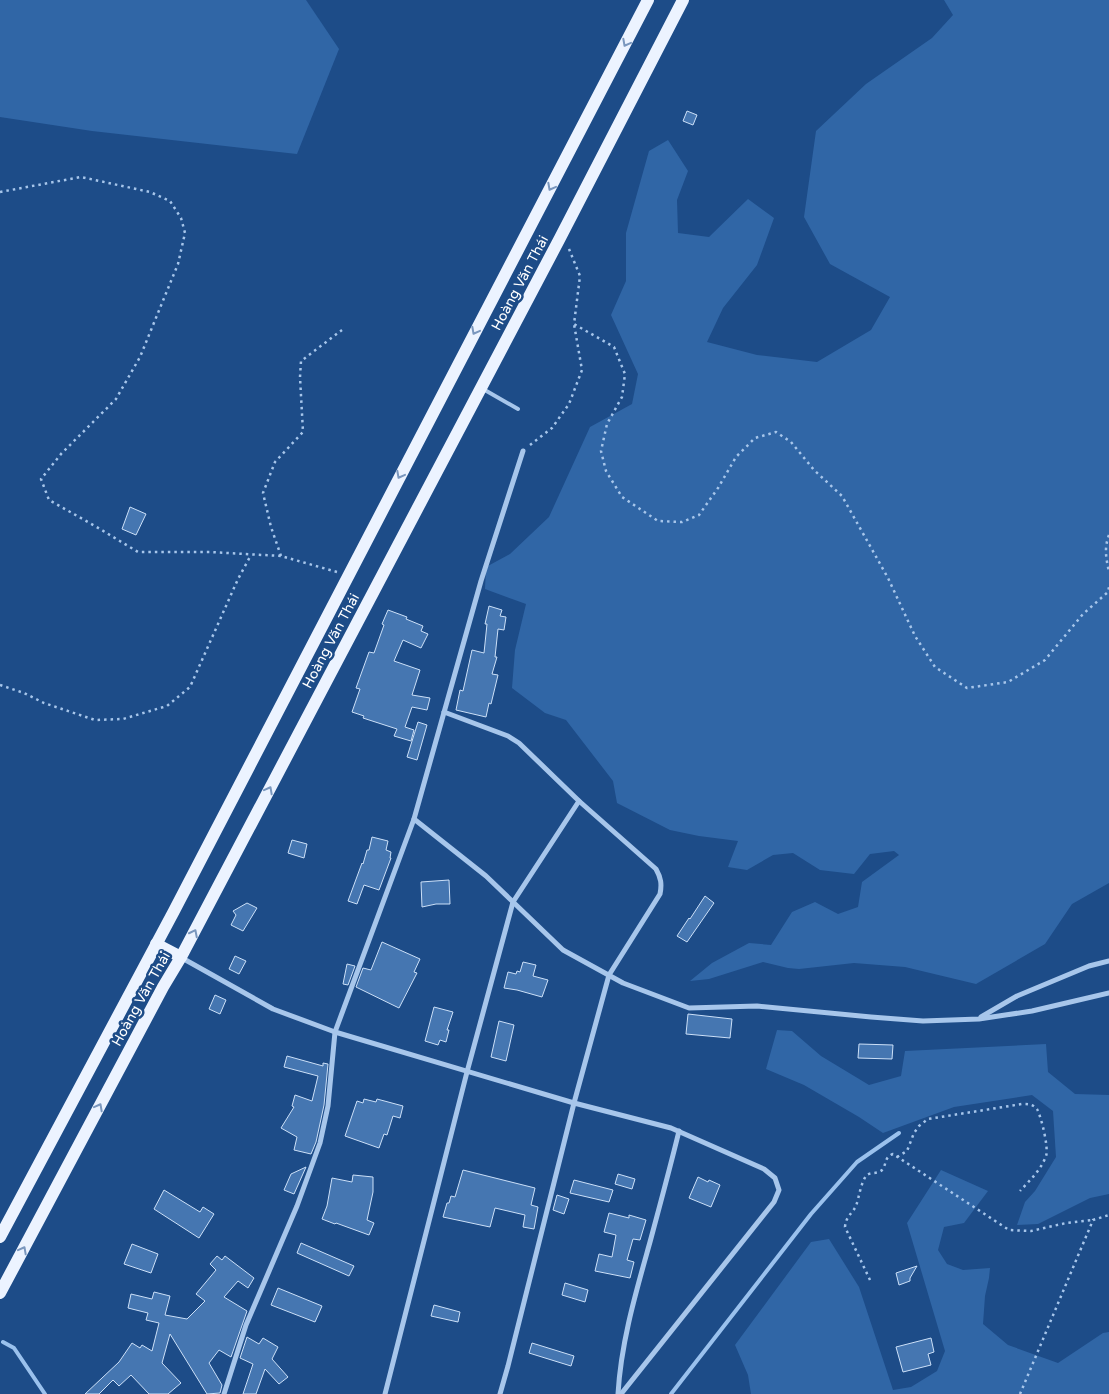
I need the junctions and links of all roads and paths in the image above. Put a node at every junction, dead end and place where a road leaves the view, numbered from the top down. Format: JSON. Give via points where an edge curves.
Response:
{"nodes":[{"id":1,"x":648,"y":0,"type":"edge"},
{"id":2,"x":683,"y":0,"type":"edge"},
{"id":3,"x":0,"y":192,"type":"edge"},
{"id":4,"x":560,"y":238,"type":"junction"},
{"id":5,"x":574,"y":324,"type":"junction"},
{"id":6,"x":342,"y":330,"type":"dead end"},
{"id":7,"x":481,"y":388,"type":"junction"},
{"id":8,"x":518,"y":408,"type":"dead end"},
{"id":9,"x":523,"y":451,"type":"joint"},
{"id":10,"x":1109,"y":535,"type":"edge"},
{"id":11,"x":251,"y":554,"type":"junction"},
{"id":12,"x":281,"y":556,"type":"junction"},
{"id":13,"x":1109,"y":572,"type":"edge"},
{"id":14,"x":348,"y":575,"type":"junction"},
{"id":15,"x":1109,"y":587,"type":"edge"},
{"id":16,"x":0,"y":685,"type":"edge"},
{"id":17,"x":444,"y":712,"type":"junction"},
{"id":18,"x":579,"y":801,"type":"junction"},
{"id":19,"x":414,"y":819,"type":"junction"},
{"id":20,"x":513,"y":902,"type":"junction"},
{"id":21,"x":156,"y":944,"type":"junction"},
{"id":22,"x":181,"y":957,"type":"junction"},
{"id":23,"x":1109,"y":961,"type":"edge"},
{"id":24,"x":609,"y":975,"type":"junction"},
{"id":25,"x":1109,"y":993,"type":"edge"},
{"id":26,"x":979,"y":1019,"type":"junction"},
{"id":27,"x":335,"y":1032,"type":"junction"},
{"id":28,"x":467,"y":1072,"type":"junction"},
{"id":29,"x":574,"y":1102,"type":"junction"},
{"id":30,"x":679,"y":1132,"type":"junction"},
{"id":31,"x":897,"y":1157,"type":"junction"},
{"id":32,"x":1020,"y":1191,"type":"dead end"},
{"id":33,"x":1109,"y":1215,"type":"edge"},
{"id":34,"x":1093,"y":1220,"type":"junction"},
{"id":35,"x":0,"y":1237,"type":"edge"},
{"id":36,"x":870,"y":1280,"type":"dead end"},
{"id":37,"x":0,"y":1293,"type":"edge"},
{"id":38,"x":224,"y":1394,"type":"edge"},
{"id":39,"x":385,"y":1394,"type":"edge"},
{"id":40,"x":500,"y":1394,"type":"edge"},
{"id":41,"x":620,"y":1394,"type":"edge"},
{"id":42,"x":1020,"y":1394,"type":"edge"}],
"edges":[{"from":1,"to":14,"type":"main road","name":"Hoàng Văn Thái","one_way":true},
{"from":2,"to":4,"type":"main road","name":"Hoàng Văn Thái"},
{"from":3,"to":11,"type":"path","via":[[81,177],[150,192],[170,201],[181,218],[185,233],[178,264],[140,357],[116,399],[61,454],[41,479],[49,500],[138,552]]},
{"from":4,"to":5,"type":"path","via":[[570,250],[580,276]]},
{"from":4,"to":7,"type":"main road","name":"Hoàng Văn Thái"},
{"from":5,"to":9,"type":"path","via":[[582,370],[569,404],[552,428]]},
{"from":5,"to":15,"type":"path","via":[[614,348],[625,374],[622,397],[608,424],[601,451],[606,471],[622,497],[658,522],[691,519],[699,515],[736,457],[755,438],[776,432],[791,442],[814,470],[842,496],[888,578],[915,636],[935,667],[967,688],[1008,682],[1045,660],[1083,614],[1108,592]]},
{"from":6,"to":12,"type":"path","via":[[300,361],[303,432],[275,462],[263,494]]},
{"from":7,"to":8,"type":"lane"},
{"from":22,"to":7,"type":"main road","name":"Hoàng Văn Thái","one_way":true},
{"from":9,"to":17,"type":"street","via":[[481,580]]},
{"from":10,"to":13,"type":"path","via":[[1105,556]]},
{"from":11,"to":12,"type":"path"},
{"from":11,"to":16,"type":"path","via":[[190,686],[167,706],[124,718],[94,720]]},
{"from":12,"to":14,"type":"path"},
{"from":14,"to":21,"type":"main road","name":"Hoàng Văn Thái"},
{"from":17,"to":18,"type":"street","via":[[508,736]]},
{"from":17,"to":19,"type":"street"},
{"from":18,"to":20,"type":"street"},
{"from":18,"to":24,"type":"street","via":[[656,869],[662,885],[660,894]]},
{"from":19,"to":20,"type":"street","via":[[486,876]]},
{"from":19,"to":27,"type":"street"},
{"from":20,"to":24,"type":"street","via":[[562,950]]},
{"from":20,"to":28,"type":"street"},
{"from":21,"to":22,"type":"main road"},
{"from":21,"to":35,"type":"main road","name":"Hoàng Văn Thái"},
{"from":22,"to":27,"type":"street","via":[[273,1009]]},
{"from":37,"to":22,"type":"main road","name":"Hoàng Văn Thái","one_way":true},
{"from":23,"to":26,"type":"street","via":[[1017,996]]},
{"from":24,"to":26,"type":"street","via":[[689,1008],[757,1006],[923,1021]]},
{"from":24,"to":29,"type":"street"},
{"from":25,"to":26,"type":"street","via":[[1032,1011]]},
{"from":27,"to":28,"type":"street"},
{"from":27,"to":38,"type":"street","via":[[328,1106],[320,1143],[246,1325]]},
{"from":28,"to":29,"type":"street"},
{"from":28,"to":39,"type":"street"},
{"from":29,"to":30,"type":"street"},
{"from":29,"to":40,"type":"street"},
{"from":30,"to":41,"type":"street","via":[[631,1309],[619,1368]]},
{"from":30,"to":41,"type":"street","via":[[764,1169],[775,1178],[779,1190],[774,1202]]},
{"from":31,"to":32,"type":"path","via":[[907,1151],[914,1133],[928,1119],[1031,1105],[1036,1109],[1047,1152],[1036,1174]]},
{"from":31,"to":34,"type":"path","via":[[1009,1230],[1031,1231]]},
{"from":31,"to":36,"type":"path","via":[[889,1156],[882,1170],[865,1178],[855,1207],[846,1220],[846,1227]]},
{"from":33,"to":34,"type":"path"},
{"from":34,"to":42,"type":"path"}]}
